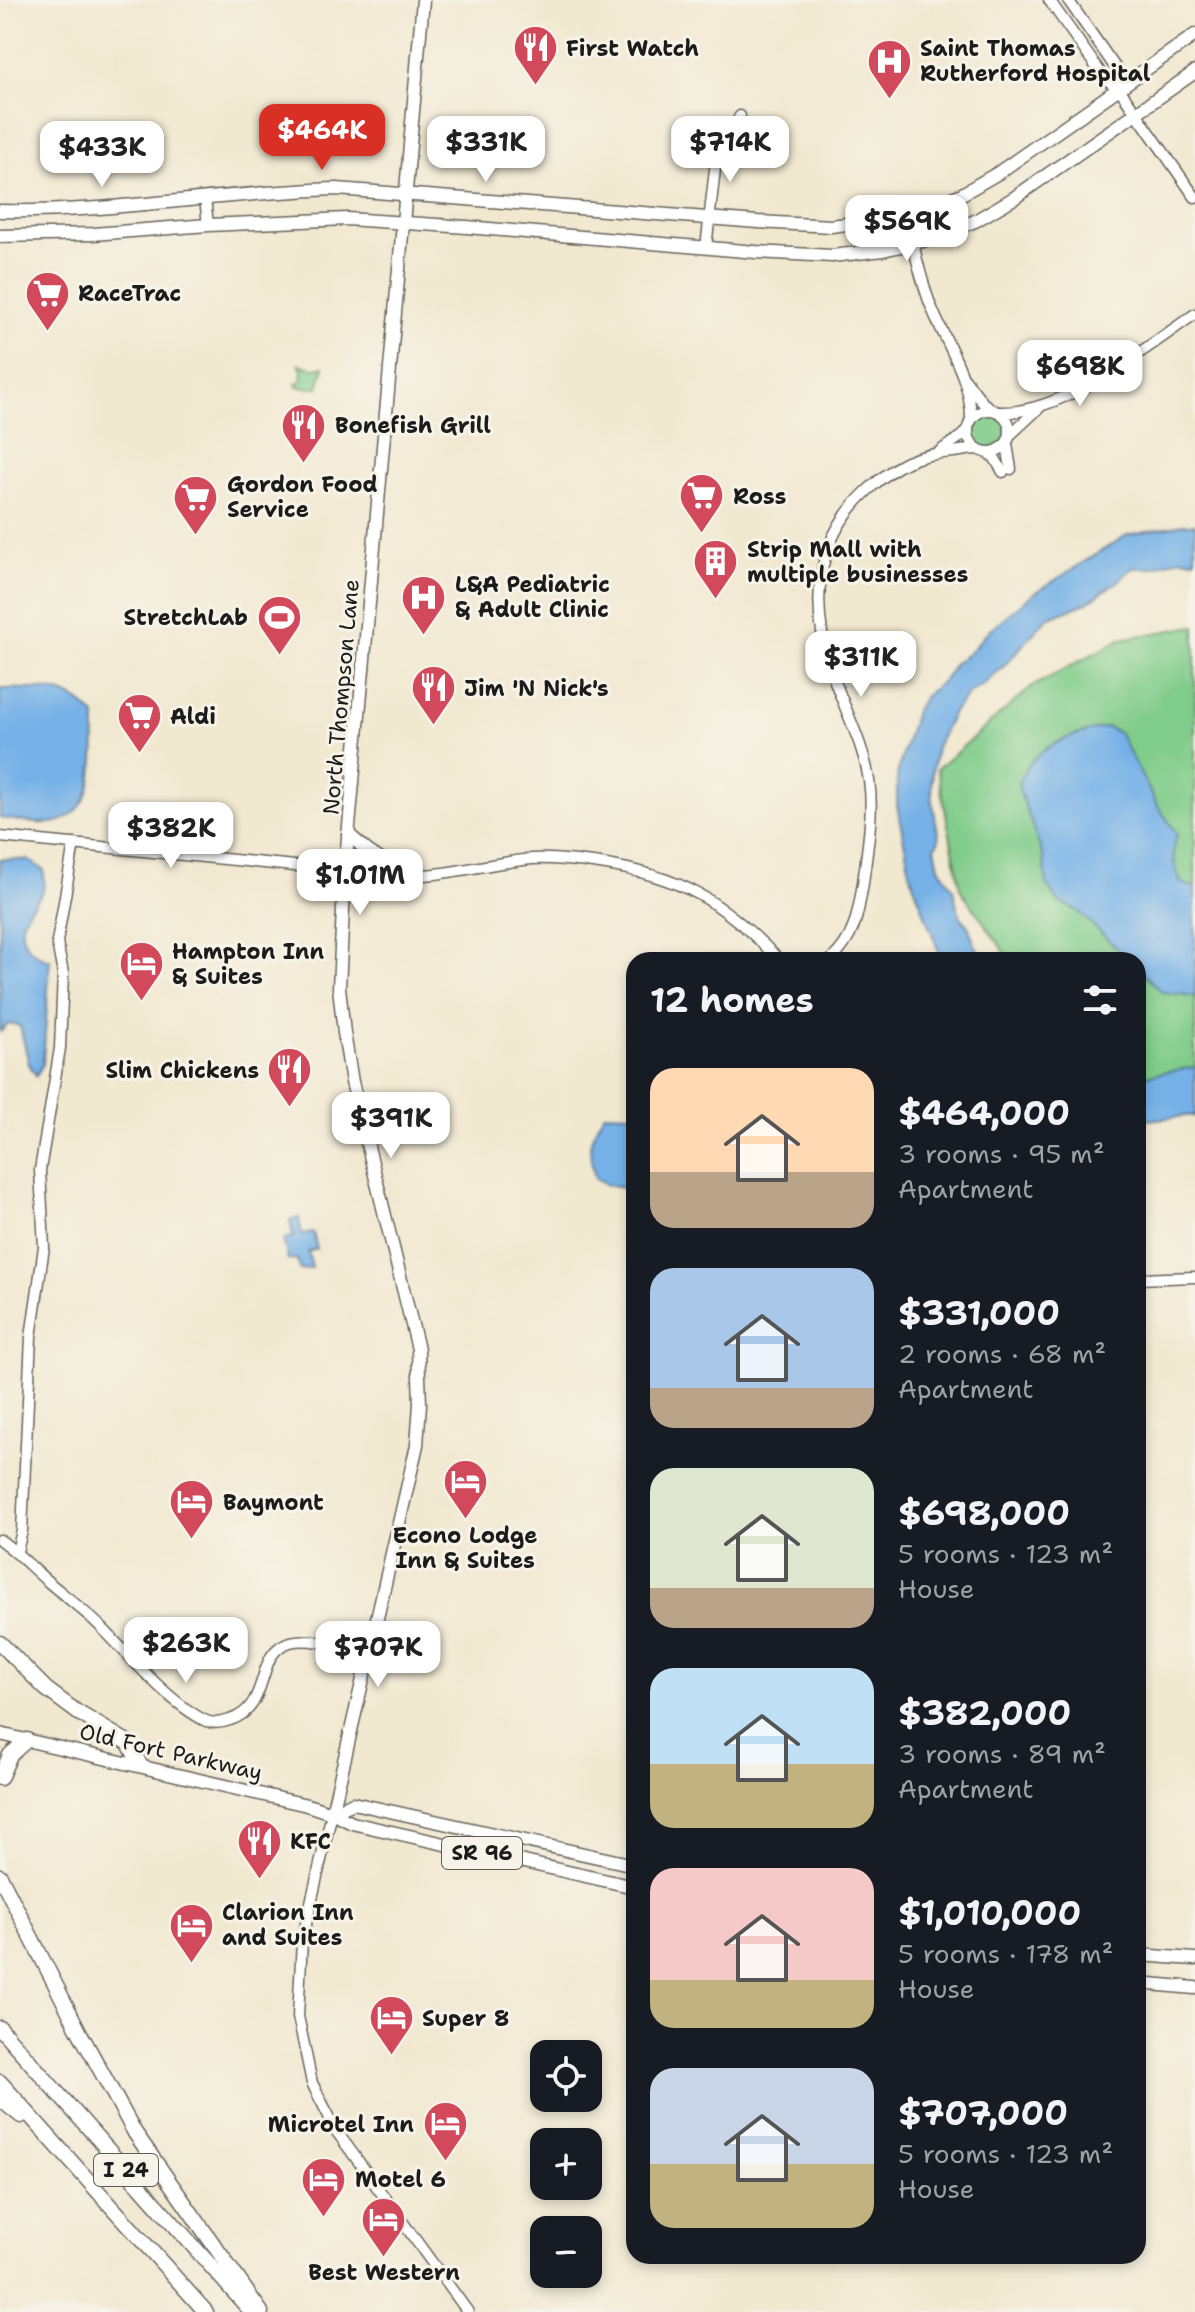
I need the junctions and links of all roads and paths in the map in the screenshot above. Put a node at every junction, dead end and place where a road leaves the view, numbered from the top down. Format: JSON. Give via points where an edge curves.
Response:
{"nodes":[{"id":1,"x":423,"y":0,"type":"edge"},
{"id":2,"x":1049,"y":0,"type":"edge"},
{"id":3,"x":1068,"y":0,"type":"edge"},
{"id":4,"x":1195,"y":35,"type":"edge"},
{"id":5,"x":1195,"y":72,"type":"edge"},
{"id":6,"x":1118,"y":87,"type":"junction"},
{"id":7,"x":1136,"y":113,"type":"junction"},
{"id":8,"x":740,"y":116,"type":"dead end"},
{"id":9,"x":406,"y":195,"type":"junction"},
{"id":10,"x":1195,"y":197,"type":"edge"},
{"id":11,"x":205,"y":198,"type":"junction"},
{"id":12,"x":563,"y":208,"type":"junction"},
{"id":13,"x":0,"y":211,"type":"edge"},
{"id":14,"x":709,"y":218,"type":"junction"},
{"id":15,"x":403,"y":222,"type":"junction"},
{"id":16,"x":208,"y":225,"type":"junction"},
{"id":17,"x":561,"y":234,"type":"junction"},
{"id":18,"x":0,"y":236,"type":"edge"},
{"id":19,"x":913,"y":243,"type":"junction"},
{"id":20,"x":706,"y":248,"type":"junction"},
{"id":21,"x":1195,"y":314,"type":"edge"},
{"id":22,"x":964,"y":377,"type":"junction"},
{"id":23,"x":1041,"y":407,"type":"junction"},
{"id":24,"x":996,"y":411,"type":"junction"},
{"id":25,"x":969,"y":425,"type":"junction"},
{"id":26,"x":1008,"y":440,"type":"junction"},
{"id":27,"x":940,"y":451,"type":"junction"},
{"id":28,"x":982,"y":451,"type":"junction"},
{"id":29,"x":348,"y":834,"type":"junction"},
{"id":30,"x":0,"y":837,"type":"edge"},
{"id":31,"x":74,"y":844,"type":"junction"},
{"id":32,"x":345,"y":871,"type":"junction"},
{"id":33,"x":407,"y":875,"type":"junction"},
{"id":34,"x":771,"y":952,"type":"edge"},
{"id":35,"x":839,"y":952,"type":"edge"},
{"id":36,"x":1195,"y":1277,"type":"edge"},
{"id":37,"x":1146,"y":1279,"type":"edge"},
{"id":38,"x":0,"y":1540,"type":"edge"},
{"id":39,"x":17,"y":1551,"type":"junction"},
{"id":40,"x":0,"y":1643,"type":"edge"},
{"id":41,"x":368,"y":1654,"type":"junction"},
{"id":42,"x":0,"y":1734,"type":"edge"},
{"id":43,"x":27,"y":1740,"type":"junction"},
{"id":44,"x":140,"y":1765,"type":"junction"},
{"id":45,"x":0,"y":1778,"type":"edge"},
{"id":46,"x":332,"y":1813,"type":"junction"},
{"id":47,"x":626,"y":1863,"type":"edge"},
{"id":48,"x":0,"y":1876,"type":"edge"},
{"id":49,"x":626,"y":1885,"type":"edge"},
{"id":50,"x":1146,"y":1956,"type":"edge"},
{"id":51,"x":1195,"y":1959,"type":"edge"},
{"id":52,"x":1146,"y":1984,"type":"edge"},
{"id":53,"x":1195,"y":1988,"type":"edge"},
{"id":54,"x":0,"y":2028,"type":"edge"},
{"id":55,"x":0,"y":2082,"type":"edge"},
{"id":56,"x":0,"y":2099,"type":"edge"},
{"id":57,"x":54,"y":2143,"type":"junction"},
{"id":58,"x":206,"y":2312,"type":"edge"},
{"id":59,"x":252,"y":2312,"type":"edge"},
{"id":60,"x":261,"y":2312,"type":"edge"},
{"id":61,"x":468,"y":2312,"type":"edge"}],
"edges":[{"from":1,"to":9,"type":"main road","name":"North Thompson Lane"},
{"from":2,"to":6,"type":"street","via":[[1105,79]]},
{"from":3,"to":6,"type":"street","via":[[1117,70]]},
{"from":4,"to":6,"type":"main road"},
{"from":5,"to":7,"type":"main road"},
{"from":6,"to":7,"type":"street"},
{"from":6,"to":14,"type":"main road","via":[[998,173],[919,211],[831,226]]},
{"from":7,"to":10,"type":"street"},
{"from":7,"to":19,"type":"main road","via":[[1001,206]]},
{"from":8,"to":14,"type":"street","via":[[716,160]]},
{"from":9,"to":11,"type":"main road","via":[[337,189]]},
{"from":9,"to":12,"type":"main road"},
{"from":9,"to":15,"type":"main road","name":"North Thompson Lane"},
{"from":11,"to":13,"type":"main road"},
{"from":11,"to":16,"type":"street"},
{"from":12,"to":14,"type":"main road"},
{"from":12,"to":17,"type":"main road"},
{"from":14,"to":20,"type":"street"},
{"from":15,"to":16,"type":"main road","via":[[301,219]]},
{"from":15,"to":17,"type":"main road"},
{"from":15,"to":29,"type":"main road","name":"North Thompson Lane"},
{"from":16,"to":18,"type":"main road"},
{"from":17,"to":20,"type":"main road"},
{"from":19,"to":20,"type":"main road","via":[[832,256]]},
{"from":19,"to":22,"type":"street","via":[[928,299]]},
{"from":21,"to":23,"type":"street","via":[[1131,358]]},
{"from":22,"to":24,"type":"street"},
{"from":22,"to":25,"type":"street"},
{"from":23,"to":24,"type":"street"},
{"from":23,"to":26,"type":"street"},
{"from":24,"to":25,"type":"street","via":[[980,411]]},
{"from":24,"to":26,"type":"street","via":[[1009,422]]},
{"from":25,"to":27,"type":"street"},
{"from":25,"to":28,"type":"street","via":[[969,438]]},
{"from":26,"to":28,"type":"street","via":[[997,451]]},
{"from":26,"to":28,"type":"street","via":[[1007,470]]},
{"from":27,"to":28,"type":"street"},
{"from":27,"to":35,"type":"street","via":[[907,460],[863,494],[832,536],[821,571],[824,641],[869,782],[858,913],[854,930]]},
{"from":29,"to":32,"type":"main road","name":"North Thompson Lane"},
{"from":29,"to":33,"type":"main road"},
{"from":30,"to":31,"type":"street"},
{"from":31,"to":32,"type":"street"},
{"from":31,"to":39,"type":"street","via":[[57,942],[63,974],[60,1048],[40,1170],[44,1247],[31,1337]]},
{"from":32,"to":33,"type":"street"},
{"from":32,"to":41,"type":"main road","name":"North Thompson Lane","via":[[339,987],[344,1033],[418,1349],[420,1404],[417,1445]]},
{"from":33,"to":34,"type":"street","via":[[534,859],[631,869],[713,900]]},
{"from":36,"to":37,"type":"street"},
{"from":38,"to":39,"type":"street"},
{"from":39,"to":41,"type":"street","via":[[133,1663],[209,1722],[244,1715],[257,1698],[265,1667],[290,1642]]},
{"from":40,"to":44,"type":"highway","via":[[46,1689],[129,1743]]},
{"from":41,"to":46,"type":"main road","name":"North Thompson Lane"},
{"from":42,"to":43,"type":"main road","name":"Old Fort Parkway","number":"SR 96"},
{"from":43,"to":44,"type":"main road","name":"Old Fort Parkway","number":"SR 96"},
{"from":43,"to":45,"type":"highway","via":[[10,1755]]},
{"from":44,"to":46,"type":"main road","name":"Old Fort Parkway","number":"SR 96"},
{"from":46,"to":47,"type":"main road","name":"Old Fort Parkway","number":"SR 96","via":[[353,1803]]},
{"from":46,"to":49,"type":"main road","name":"Old Fort Parkway","number":"SR 96","via":[[352,1823]]},
{"from":46,"to":61,"type":"street","via":[[302,1941],[298,2016],[312,2083],[337,2132]]},
{"from":48,"to":60,"type":"highway","via":[[135,2133]]},
{"from":50,"to":51,"type":"main road"},
{"from":52,"to":53,"type":"main road"},
{"from":54,"to":59,"type":"highway","number":"I 24"},
{"from":55,"to":57,"type":"highway","number":"I 24"},
{"from":56,"to":57,"type":"highway"},
{"from":57,"to":58,"type":"highway","number":"I 24"}]}
